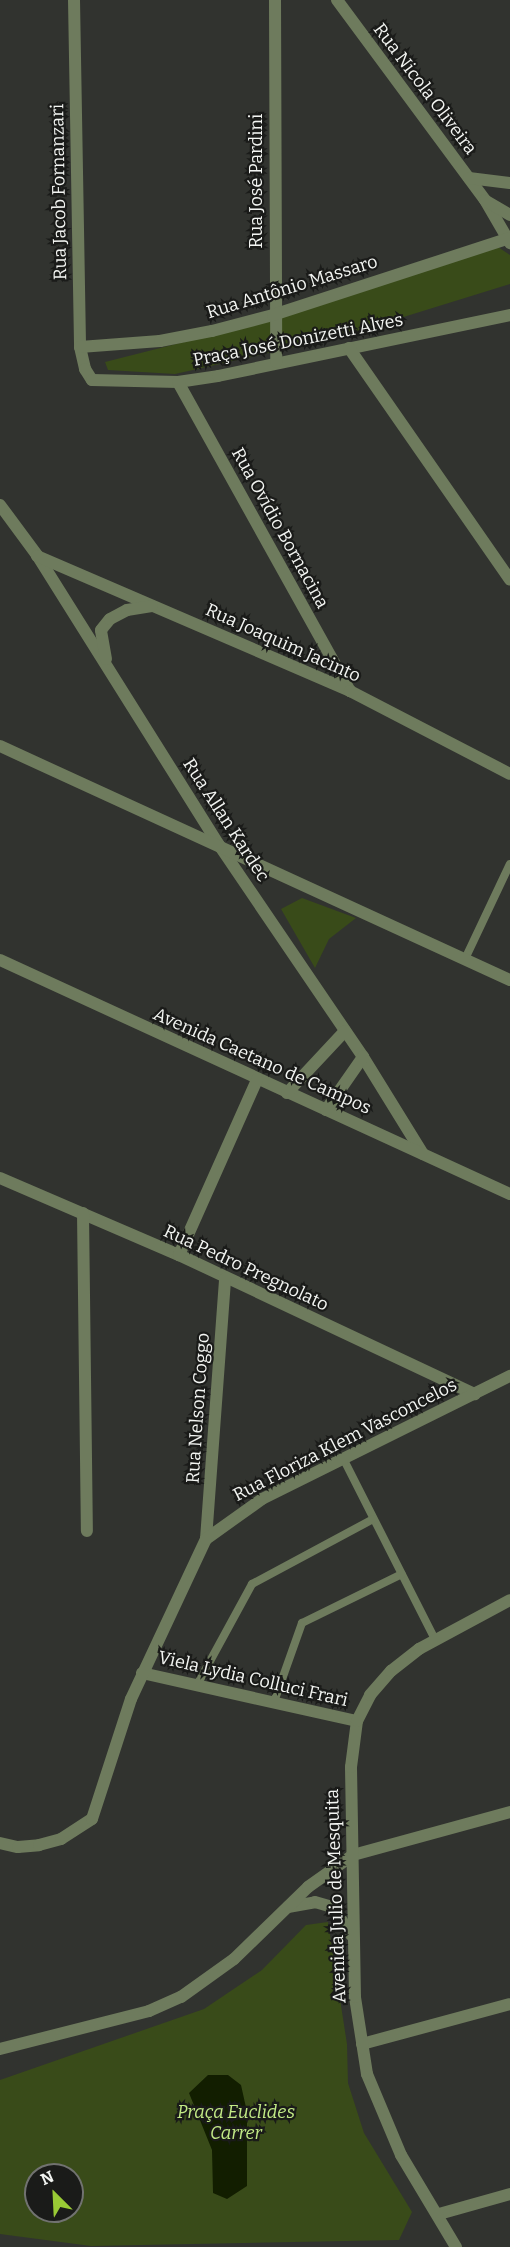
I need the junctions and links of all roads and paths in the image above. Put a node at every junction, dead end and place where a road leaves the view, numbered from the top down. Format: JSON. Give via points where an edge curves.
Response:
{"nodes":[{"id":1,"x":74,"y":0,"type":"edge"},
{"id":2,"x":275,"y":0,"type":"edge"},
{"id":3,"x":337,"y":0,"type":"edge"},
{"id":4,"x":469,"y":178,"type":"junction"},
{"id":5,"x":510,"y":183,"type":"edge"},
{"id":6,"x":485,"y":200,"type":"junction"},
{"id":7,"x":510,"y":215,"type":"edge"},
{"id":8,"x":509,"y":240,"type":"edge"},
{"id":9,"x":273,"y":315,"type":"junction"},
{"id":10,"x":510,"y":315,"type":"edge"},
{"id":11,"x":80,"y":347,"type":"junction"},
{"id":12,"x":349,"y":348,"type":"junction"},
{"id":13,"x":276,"y":362,"type":"junction"},
{"id":14,"x":92,"y":381,"type":"joint"},
{"id":15,"x":178,"y":382,"type":"junction"},
{"id":16,"x":0,"y":505,"type":"edge"},
{"id":17,"x":37,"y":555,"type":"junction"},
{"id":18,"x":510,"y":580,"type":"edge"},
{"id":19,"x":153,"y":606,"type":"junction"},
{"id":20,"x":109,"y":671,"type":"junction"},
{"id":21,"x":350,"y":692,"type":"junction"},
{"id":22,"x":0,"y":746,"type":"edge"},
{"id":23,"x":510,"y":774,"type":"edge"},
{"id":24,"x":219,"y":846,"type":"junction"},
{"id":25,"x":510,"y":864,"type":"edge"},
{"id":26,"x":465,"y":959,"type":"junction"},
{"id":27,"x":0,"y":960,"type":"edge"},
{"id":28,"x":510,"y":980,"type":"edge"},
{"id":29,"x":345,"y":1031,"type":"junction"},
{"id":30,"x":363,"y":1057,"type":"junction"},
{"id":31,"x":256,"y":1080,"type":"junction"},
{"id":32,"x":287,"y":1093,"type":"junction"},
{"id":33,"x":326,"y":1110,"type":"junction"},
{"id":34,"x":423,"y":1154,"type":"junction"},
{"id":35,"x":0,"y":1178,"type":"edge"},
{"id":36,"x":510,"y":1194,"type":"edge"},
{"id":37,"x":83,"y":1214,"type":"junction"},
{"id":38,"x":179,"y":1255,"type":"junction"},
{"id":39,"x":225,"y":1279,"type":"junction"},
{"id":40,"x":510,"y":1376,"type":"edge"},
{"id":41,"x":475,"y":1394,"type":"junction"},
{"id":42,"x":344,"y":1460,"type":"junction"},
{"id":43,"x":374,"y":1519,"type":"junction"},
{"id":44,"x":87,"y":1531,"type":"dead end"},
{"id":45,"x":206,"y":1539,"type":"junction"},
{"id":46,"x":402,"y":1574,"type":"junction"},
{"id":47,"x":510,"y":1600,"type":"edge"},
{"id":48,"x":435,"y":1639,"type":"junction"},
{"id":49,"x":142,"y":1673,"type":"junction"},
{"id":50,"x":197,"y":1685,"type":"junction"},
{"id":51,"x":274,"y":1702,"type":"junction"},
{"id":52,"x":357,"y":1720,"type":"junction"},
{"id":53,"x":510,"y":1812,"type":"edge"},
{"id":54,"x":0,"y":1843,"type":"edge"},
{"id":55,"x":353,"y":1855,"type":"junction"},
{"id":56,"x":288,"y":1907,"type":"junction"},
{"id":57,"x":353,"y":1939,"type":"junction"},
{"id":58,"x":510,"y":2004,"type":"edge"},
{"id":59,"x":362,"y":2044,"type":"junction"},
{"id":60,"x":0,"y":2049,"type":"edge"},
{"id":61,"x":510,"y":2194,"type":"edge"},
{"id":62,"x":439,"y":2214,"type":"junction"},
{"id":63,"x":456,"y":2247,"type":"edge"}],
"edges":[{"from":1,"to":11,"type":"street","name":"Rua Jacob Fornanzari"},
{"from":2,"to":9,"type":"street","name":"Rua José Pardini"},
{"from":3,"to":4,"type":"street","name":"Rua Nicola Oliveira"},
{"from":4,"to":5,"type":"street"},
{"from":4,"to":6,"type":"street","name":"Rua Nicola Oliveira"},
{"from":6,"to":7,"type":"street","name":"Rua Nicola Oliveira"},
{"from":6,"to":8,"type":"street","name":"Rua Nicola Oliveira"},
{"from":8,"to":9,"type":"street","name":"Rua Antônio Massaro"},
{"from":9,"to":11,"type":"street","name":"Rua Antônio Massaro","via":[[160,341]]},
{"from":9,"to":13,"type":"street","name":"Rua José Pardini"},
{"from":10,"to":12,"type":"street","name":"Praça José Donizetti Alves"},
{"from":11,"to":14,"type":"street","name":"Rua Jacob Fornanzari"},
{"from":12,"to":13,"type":"street","name":"Praça José Donizetti Alves"},
{"from":12,"to":18,"type":"street"},
{"from":13,"to":15,"type":"street","name":"Praça José Donizetti Alves"},
{"from":14,"to":15,"type":"street","name":"Praça José Donizetti Alves"},
{"from":15,"to":21,"type":"street","name":"Rua Ovídio Bornacina"},
{"from":16,"to":17,"type":"street","name":"Rua Allan Kardec"},
{"from":17,"to":19,"type":"street","name":"Rua Joaquim Jacinto"},
{"from":17,"to":20,"type":"street","name":"Rua Allan Kardec"},
{"from":19,"to":20,"type":"street","via":[[127,610],[110,619],[101,630]]},
{"from":19,"to":21,"type":"street","name":"Rua Joaquim Jacinto"},
{"from":20,"to":24,"type":"street","name":"Rua Allan Kardec"},
{"from":21,"to":23,"type":"street","name":"Rua Joaquim Jacinto"},
{"from":22,"to":24,"type":"street"},
{"from":24,"to":26,"type":"street"},
{"from":24,"to":29,"type":"street","name":"Rua Allan Kardec"},
{"from":25,"to":26,"type":"lane"},
{"from":26,"to":28,"type":"street"},
{"from":27,"to":31,"type":"street","name":"Avenida Caetano de Campos"},
{"from":29,"to":30,"type":"street","name":"Rua Allan Kardec"},
{"from":29,"to":32,"type":"street"},
{"from":30,"to":33,"type":"street"},
{"from":30,"to":34,"type":"street","name":"Rua Allan Kardec"},
{"from":31,"to":32,"type":"street","name":"Avenida Caetano de Campos"},
{"from":31,"to":38,"type":"street"},
{"from":32,"to":33,"type":"street","name":"Avenida Caetano de Campos"},
{"from":33,"to":34,"type":"street","name":"Avenida Caetano de Campos"},
{"from":34,"to":36,"type":"street","name":"Avenida Caetano de Campos"},
{"from":35,"to":37,"type":"street","name":"Rua Pedro Pregnolato"},
{"from":37,"to":38,"type":"street","name":"Rua Pedro Pregnolato"},
{"from":37,"to":44,"type":"street"},
{"from":38,"to":39,"type":"street","name":"Rua Pedro Pregnolato"},
{"from":39,"to":41,"type":"street","name":"Rua Pedro Pregnolato"},
{"from":39,"to":45,"type":"street","name":"Rua Nelson Coggo"},
{"from":40,"to":41,"type":"street","name":"Rua Floriza Klem Vasconcelos"},
{"from":41,"to":42,"type":"street","name":"Rua Floriza Klem Vasconcelos"},
{"from":42,"to":43,"type":"lane"},
{"from":42,"to":45,"type":"street","name":"Rua Floriza Klem Vasconcelos","via":[[262,1499]]},
{"from":43,"to":46,"type":"lane"},
{"from":43,"to":50,"type":"lane","via":[[252,1584]]},
{"from":45,"to":49,"type":"street","name":"Rua Floriza Klem Vasconcelos"},
{"from":46,"to":48,"type":"lane"},
{"from":46,"to":51,"type":"lane","via":[[302,1623]]},
{"from":47,"to":48,"type":"street","name":"Avenida Julio de Mesquita"},
{"from":48,"to":52,"type":"street","name":"Avenida Julio de Mesquita","via":[[391,1671],[370,1695]]},
{"from":49,"to":50,"type":"street","name":"Viela Lydia Colluci Frari"},
{"from":49,"to":54,"type":"street","name":"Rua Floriza Klem Vasconcelos","via":[[92,1819],[61,1839],[39,1845]]},
{"from":50,"to":51,"type":"street","name":"Viela Lydia Colluci Frari"},
{"from":51,"to":52,"type":"street","name":"Viela Lydia Colluci Frari"},
{"from":52,"to":55,"type":"street","name":"Avenida Julio de Mesquita","via":[[351,1767]]},
{"from":53,"to":55,"type":"street"},
{"from":55,"to":56,"type":"street","via":[[308,1887]]},
{"from":55,"to":57,"type":"street","name":"Avenida Julio de Mesquita"},
{"from":56,"to":57,"type":"street","via":[[315,1902],[333,1907]]},
{"from":56,"to":60,"type":"street","via":[[234,1959],[181,1997],[149,2011]]},
{"from":57,"to":59,"type":"street","name":"Avenida Julio de Mesquita"},
{"from":58,"to":59,"type":"street"},
{"from":59,"to":62,"type":"street","name":"Avenida Julio de Mesquita","via":[[367,2074],[382,2116],[401,2155]]},
{"from":61,"to":62,"type":"street"},
{"from":62,"to":63,"type":"street","name":"Avenida Julio de Mesquita"}]}
